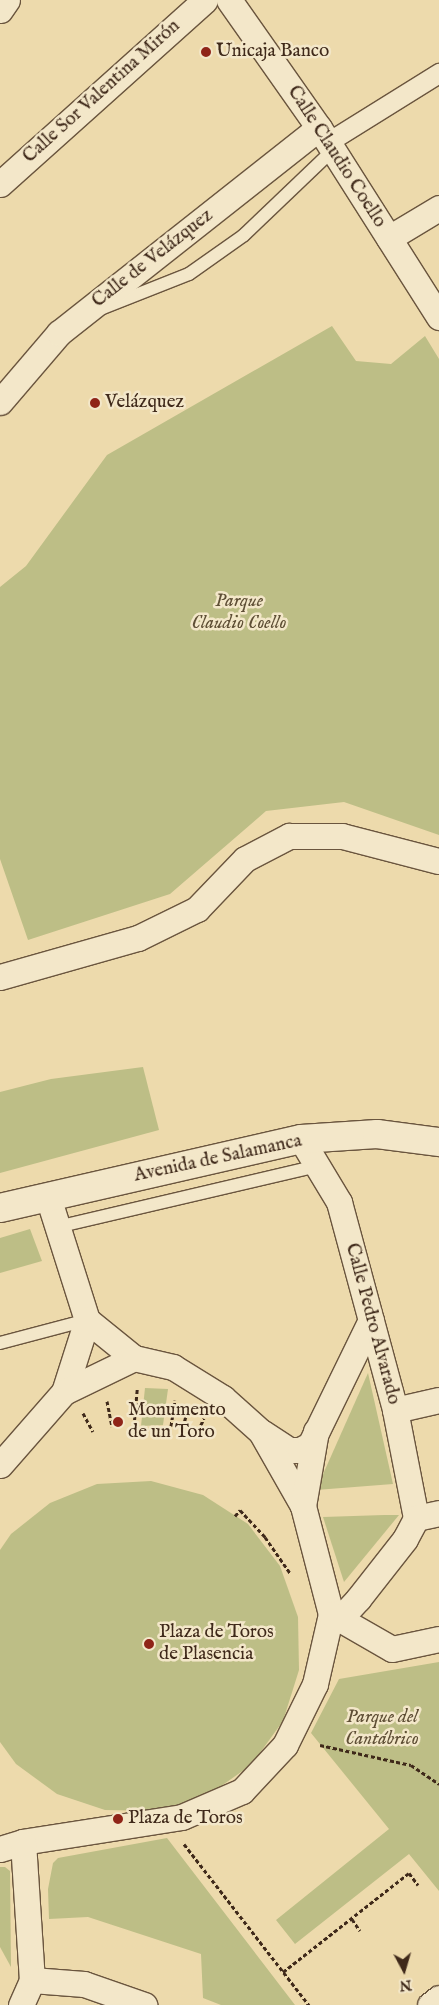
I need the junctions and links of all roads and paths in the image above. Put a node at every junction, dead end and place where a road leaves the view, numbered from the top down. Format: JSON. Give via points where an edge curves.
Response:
{"nodes":[{"id":1,"x":7,"y":0,"type":"edge"},
{"id":2,"x":205,"y":0,"type":"edge"},
{"id":3,"x":229,"y":0,"type":"edge"},
{"id":4,"x":0,"y":10,"type":"edge"},
{"id":5,"x":439,"y":73,"type":"edge"},
{"id":6,"x":327,"y":140,"type":"junction"},
{"id":7,"x":0,"y":184,"type":"edge"},
{"id":8,"x":439,"y":208,"type":"edge"},
{"id":9,"x":390,"y":238,"type":"junction"},
{"id":10,"x":439,"y":316,"type":"edge"},
{"id":11,"x":79,"y":317,"type":"junction"},
{"id":12,"x":0,"y":402,"type":"edge"},
{"id":13,"x":439,"y":861,"type":"edge"},
{"id":14,"x":0,"y":977,"type":"edge"},
{"id":15,"x":439,"y":1125,"type":"edge"},
{"id":16,"x":301,"y":1139,"type":"junction"},
{"id":17,"x":439,"y":1142,"type":"edge"},
{"id":18,"x":318,"y":1166,"type":"junction"},
{"id":19,"x":0,"y":1194,"type":"edge"},
{"id":20,"x":48,"y":1197,"type":"junction"},
{"id":21,"x":0,"y":1208,"type":"edge"},
{"id":22,"x":57,"y":1227,"type":"junction"},
{"id":23,"x":87,"y":1320,"type":"junction"},
{"id":24,"x":371,"y":1320,"type":"junction"},
{"id":25,"x":0,"y":1343,"type":"edge"},
{"id":26,"x":134,"y":1358,"type":"junction"},
{"id":27,"x":137,"y":1388,"type":"dead end"},
{"id":28,"x":64,"y":1392,"type":"junction"},
{"id":29,"x":106,"y":1398,"type":"dead end"},
{"id":30,"x":176,"y":1399,"type":"dead end"},
{"id":31,"x":439,"y":1400,"type":"edge"},
{"id":32,"x":395,"y":1410,"type":"junction"},
{"id":33,"x":83,"y":1412,"type":"dead end"},
{"id":34,"x":134,"y":1426,"type":"dead end"},
{"id":35,"x":171,"y":1426,"type":"dead end"},
{"id":36,"x":112,"y":1427,"type":"dead end"},
{"id":37,"x":316,"y":1431,"type":"junction"},
{"id":38,"x":93,"y":1432,"type":"dead end"},
{"id":39,"x":261,"y":1432,"type":"junction"},
{"id":40,"x":0,"y":1465,"type":"edge"},
{"id":41,"x":303,"y":1506,"type":"junction"},
{"id":42,"x":427,"y":1515,"type":"edge"},
{"id":43,"x":235,"y":1516,"type":"dead end"},
{"id":44,"x":295,"y":1581,"type":"dead end"},
{"id":45,"x":331,"y":1614,"type":"junction"},
{"id":46,"x":439,"y":1638,"type":"edge"},
{"id":47,"x":320,"y":1745,"type":"dead end"},
{"id":48,"x":439,"y":1784,"type":"edge"},
{"id":49,"x":165,"y":1819,"type":"junction"},
{"id":50,"x":11,"y":1845,"type":"edge"},
{"id":51,"x":418,"y":1885,"type":"dead end"},
{"id":52,"x":352,"y":1919,"type":"junction"},
{"id":53,"x":360,"y":1931,"type":"dead end"},
{"id":54,"x":283,"y":1972,"type":"junction"},
{"id":55,"x":32,"y":1980,"type":"junction"},
{"id":56,"x":439,"y":1998,"type":"edge"},
{"id":57,"x":21,"y":2005,"type":"edge"},
{"id":58,"x":144,"y":2005,"type":"edge"},
{"id":59,"x":309,"y":2005,"type":"edge"},
{"id":60,"x":430,"y":2005,"type":"edge"}],
"edges":[{"from":1,"to":4,"type":"street"},
{"from":2,"to":7,"type":"street","name":"Calle Sor Valentina Mirón"},
{"from":3,"to":6,"type":"street","name":"Calle Claudio Coello"},
{"from":5,"to":6,"type":"street"},
{"from":6,"to":9,"type":"street","name":"Calle Claudio Coello"},
{"from":6,"to":11,"type":"street","name":"Calle de Velázquez"},
{"from":6,"to":11,"type":"lane","via":[[244,235],[189,274]]},
{"from":8,"to":9,"type":"street"},
{"from":9,"to":10,"type":"street","name":"Calle Claudio Coello"},
{"from":11,"to":12,"type":"street","name":"Calle de Velázquez","via":[[59,333]]},
{"from":13,"to":14,"type":"street","via":[[342,836],[289,836],[245,859],[197,909],[138,938]]},
{"from":15,"to":19,"type":"main road","name":"Avenida de Salamanca","via":[[343,1121],[271,1131],[149,1156]]},
{"from":16,"to":17,"type":"main road","name":"Avenida de Salamanca","via":[[377,1134]]},
{"from":16,"to":18,"type":"street","name":"Calle Pedro Alvarado"},
{"from":16,"to":20,"type":"main road","name":"Avenida de Salamanca"},
{"from":18,"to":22,"type":"lane"},
{"from":18,"to":24,"type":"street","name":"Calle Pedro Alvarado","via":[[339,1202]]},
{"from":20,"to":21,"type":"main road","name":"Avenida de Salamanca"},
{"from":20,"to":22,"type":"street"},
{"from":22,"to":23,"type":"street"},
{"from":23,"to":25,"type":"lane"},
{"from":23,"to":26,"type":"street"},
{"from":23,"to":28,"type":"street"},
{"from":24,"to":32,"type":"street","name":"Calle Pedro Alvarado"},
{"from":24,"to":37,"type":"street"},
{"from":26,"to":28,"type":"street"},
{"from":26,"to":39,"type":"street","via":[[173,1367],[223,1398]]},
{"from":27,"to":34,"type":"path"},
{"from":28,"to":40,"type":"street"},
{"from":29,"to":36,"type":"path"},
{"from":30,"to":35,"type":"path"},
{"from":31,"to":32,"type":"street"},
{"from":32,"to":42,"type":"street","name":"Calle Pedro Alvarado"},
{"from":33,"to":38,"type":"path"},
{"from":37,"to":39,"type":"street","via":[[310,1445],[300,1450],[289,1450]]},
{"from":37,"to":41,"type":"street"},
{"from":39,"to":41,"type":"street"},
{"from":41,"to":45,"type":"street"},
{"from":42,"to":45,"type":"street","via":[[346,1612]]},
{"from":43,"to":44,"type":"path","via":[[240,1510],[265,1537]]},
{"from":45,"to":46,"type":"street","via":[[392,1649]]},
{"from":45,"to":49,"type":"street","via":[[315,1684],[285,1745],[242,1791],[182,1816]]},
{"from":47,"to":48,"type":"path","via":[[411,1765]]},
{"from":49,"to":50,"type":"street"},
{"from":49,"to":54,"type":"path"},
{"from":50,"to":55,"type":"street"},
{"from":51,"to":52,"type":"path","via":[[410,1873]]},
{"from":52,"to":53,"type":"path"},
{"from":52,"to":54,"type":"path"},
{"from":54,"to":59,"type":"path"},
{"from":55,"to":57,"type":"street"},
{"from":55,"to":58,"type":"street","via":[[84,1984]]},
{"from":56,"to":60,"type":"street"}]}
